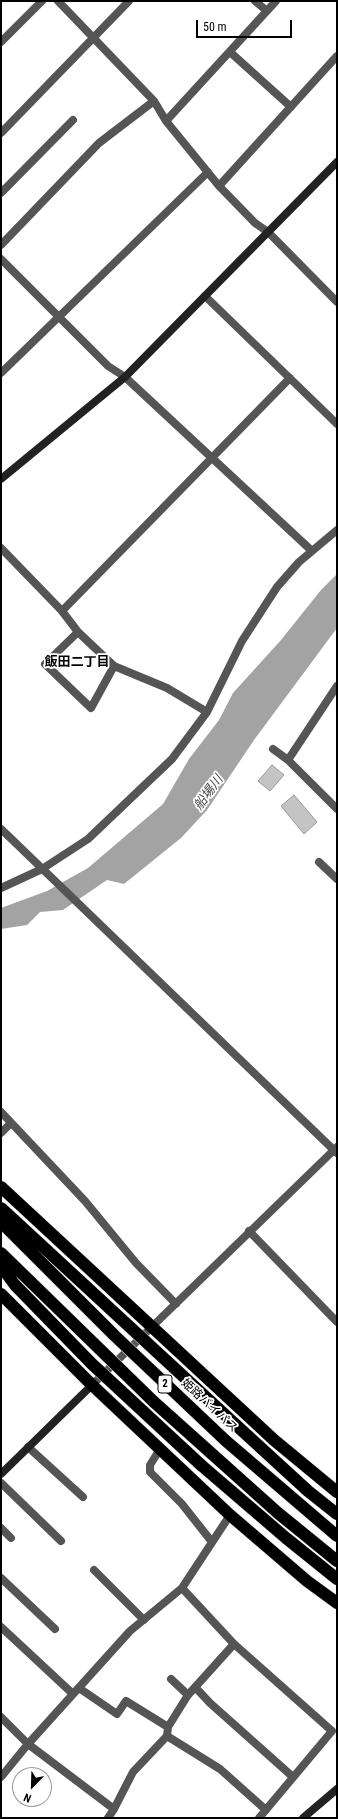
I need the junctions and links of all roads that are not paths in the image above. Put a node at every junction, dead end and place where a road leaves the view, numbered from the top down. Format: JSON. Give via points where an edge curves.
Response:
{"nodes":[{"id":1,"x":42,"y":1,"type":"edge"},
{"id":2,"x":58,"y":1,"type":"edge"},
{"id":3,"x":129,"y":1,"type":"edge"},
{"id":4,"x":255,"y":1,"type":"edge"},
{"id":5,"x":276,"y":1,"type":"edge"},
{"id":6,"x":267,"y":11,"type":"junction"},
{"id":7,"x":94,"y":38,"type":"junction"},
{"id":8,"x":1,"y":42,"type":"edge"},
{"id":9,"x":230,"y":52,"type":"junction"},
{"id":10,"x":337,"y":56,"type":"edge"},
{"id":11,"x":154,"y":101,"type":"junction"},
{"id":12,"x":291,"y":107,"type":"junction"},
{"id":13,"x":73,"y":120,"type":"dead end"},
{"id":14,"x":166,"y":120,"type":"junction"},
{"id":15,"x":1,"y":132,"type":"edge"},
{"id":16,"x":337,"y":162,"type":"edge"},
{"id":17,"x":208,"y":172,"type":"junction"},
{"id":18,"x":219,"y":186,"type":"junction"},
{"id":19,"x":1,"y":193,"type":"edge"},
{"id":20,"x":268,"y":232,"type":"junction"},
{"id":21,"x":1,"y":245,"type":"edge"},
{"id":22,"x":1,"y":259,"type":"edge"},
{"id":23,"x":205,"y":296,"type":"junction"},
{"id":24,"x":337,"y":302,"type":"edge"},
{"id":25,"x":59,"y":318,"type":"junction"},
{"id":26,"x":1,"y":373,"type":"edge"},
{"id":27,"x":125,"y":377,"type":"junction"},
{"id":28,"x":290,"y":378,"type":"junction"},
{"id":29,"x":337,"y":424,"type":"edge"},
{"id":30,"x":211,"y":457,"type":"junction"},
{"id":31,"x":1,"y":479,"type":"edge"},
{"id":32,"x":337,"y":530,"type":"edge"},
{"id":33,"x":2,"y":551,"type":"edge"},
{"id":34,"x":312,"y":551,"type":"junction"},
{"id":35,"x":62,"y":611,"type":"junction"},
{"id":36,"x":78,"y":632,"type":"junction"},
{"id":37,"x":114,"y":666,"type":"junction"},
{"id":38,"x":337,"y":686,"type":"edge"},
{"id":39,"x":206,"y":712,"type":"junction"},
{"id":40,"x":273,"y":749,"type":"dead end"},
{"id":41,"x":288,"y":760,"type":"junction"},
{"id":42,"x":337,"y":809,"type":"edge"},
{"id":43,"x":1,"y":829,"type":"edge"},
{"id":44,"x":319,"y":862,"type":"dead end"},
{"id":45,"x":42,"y":870,"type":"junction"},
{"id":46,"x":337,"y":879,"type":"edge"},
{"id":47,"x":1,"y":888,"type":"edge"},
{"id":48,"x":1,"y":1112,"type":"edge"},
{"id":49,"x":11,"y":1123,"type":"junction"},
{"id":50,"x":1,"y":1133,"type":"edge"},
{"id":51,"x":336,"y":1150,"type":"edge"},
{"id":52,"x":1,"y":1187,"type":"edge"},
{"id":53,"x":1,"y":1208,"type":"edge"},
{"id":54,"x":1,"y":1222,"type":"edge"},
{"id":55,"x":249,"y":1231,"type":"junction"},
{"id":56,"x":1,"y":1253,"type":"edge"},
{"id":57,"x":1,"y":1266,"type":"edge"},
{"id":58,"x":1,"y":1294,"type":"edge"},
{"id":59,"x":176,"y":1304,"type":"junction"},
{"id":60,"x":337,"y":1322,"type":"edge"},
{"id":61,"x":152,"y":1328,"type":"junction"},
{"id":62,"x":92,"y":1385,"type":"junction"},
{"id":63,"x":28,"y":1447,"type":"junction"},
{"id":64,"x":160,"y":1449,"type":"junction"},
{"id":65,"x":1,"y":1474,"type":"edge"},
{"id":66,"x":1,"y":1483,"type":"edge"},
{"id":67,"x":337,"y":1492,"type":"edge"},
{"id":68,"x":83,"y":1497,"type":"dead end"},
{"id":69,"x":337,"y":1514,"type":"edge"},
{"id":70,"x":230,"y":1515,"type":"junction"},
{"id":71,"x":1,"y":1528,"type":"edge"},
{"id":72,"x":337,"y":1536,"type":"edge"},
{"id":73,"x":11,"y":1538,"type":"dead end"},
{"id":74,"x":61,"y":1541,"type":"dead end"},
{"id":75,"x":212,"y":1542,"type":"junction"},
{"id":76,"x":337,"y":1561,"type":"edge"},
{"id":77,"x":94,"y":1570,"type":"dead end"},
{"id":78,"x":1,"y":1571,"type":"edge"},
{"id":79,"x":1,"y":1577,"type":"edge"},
{"id":80,"x":337,"y":1579,"type":"edge"},
{"id":81,"x":182,"y":1588,"type":"junction"},
{"id":82,"x":337,"y":1603,"type":"edge"},
{"id":83,"x":144,"y":1620,"type":"junction"},
{"id":84,"x":1,"y":1627,"type":"edge"},
{"id":85,"x":54,"y":1629,"type":"dead end"},
{"id":86,"x":234,"y":1644,"type":"junction"},
{"id":87,"x":171,"y":1679,"type":"dead end"},
{"id":88,"x":195,"y":1688,"type":"junction"},
{"id":89,"x":76,"y":1691,"type":"junction"},
{"id":90,"x":188,"y":1695,"type":"junction"},
{"id":91,"x":1,"y":1717,"type":"edge"},
{"id":92,"x":168,"y":1727,"type":"junction"},
{"id":93,"x":334,"y":1733,"type":"edge"},
{"id":94,"x":167,"y":1736,"type":"junction"},
{"id":95,"x":28,"y":1744,"type":"junction"},
{"id":96,"x":1,"y":1777,"type":"edge"},
{"id":97,"x":293,"y":1777,"type":"junction"},
{"id":98,"x":337,"y":1789,"type":"edge"},
{"id":99,"x":114,"y":1809,"type":"junction"},
{"id":100,"x":266,"y":1810,"type":"junction"},
{"id":101,"x":108,"y":1818,"type":"edge"},
{"id":102,"x":259,"y":1818,"type":"edge"},
{"id":103,"x":303,"y":1818,"type":"edge"}],
"edges":[{"from":1,"to":8,"type":"street"},
{"from":2,"to":7,"type":"street"},
{"from":3,"to":7,"type":"street"},
{"from":4,"to":6,"type":"street"},
{"from":5,"to":6,"type":"street"},
{"from":6,"to":9,"type":"street"},
{"from":7,"to":11,"type":"street"},
{"from":7,"to":15,"type":"street"},
{"from":9,"to":12,"type":"street"},
{"from":9,"to":14,"type":"street"},
{"from":10,"to":12,"type":"street"},
{"from":11,"to":14,"type":"street"},
{"from":11,"to":21,"type":"street","via":[[99,143]]},
{"from":12,"to":18,"type":"street"},
{"from":13,"to":19,"type":"street"},
{"from":14,"to":17,"type":"street"},
{"from":16,"to":20,"type":"street"},
{"from":17,"to":18,"type":"street"},
{"from":17,"to":25,"type":"street"},
{"from":18,"to":20,"type":"street","via":[[255,223]]},
{"from":20,"to":23,"type":"street"},
{"from":20,"to":24,"type":"street"},
{"from":22,"to":25,"type":"street"},
{"from":23,"to":27,"type":"street"},
{"from":23,"to":28,"type":"street"},
{"from":25,"to":26,"type":"street"},
{"from":25,"to":27,"type":"street","via":[[108,366]]},
{"from":27,"to":30,"type":"street"},
{"from":27,"to":31,"type":"street"},
{"from":28,"to":29,"type":"street"},
{"from":28,"to":30,"type":"street"},
{"from":30,"to":34,"type":"street"},
{"from":30,"to":35,"type":"street"},
{"from":32,"to":34,"type":"street"},
{"from":33,"to":35,"type":"street"},
{"from":34,"to":39,"type":"street","via":[[277,587],[242,641]]},
{"from":35,"to":36,"type":"street"},
{"from":36,"to":37,"type":"street"},
{"from":36,"to":37,"type":"street","via":[[45,664],[91,708]]},
{"from":37,"to":39,"type":"street","via":[[166,688]]},
{"from":38,"to":41,"type":"street"},
{"from":39,"to":45,"type":"street","via":[[172,759],[88,839]]},
{"from":40,"to":41,"type":"street"},
{"from":41,"to":42,"type":"street"},
{"from":43,"to":45,"type":"street"},
{"from":44,"to":46,"type":"street"},
{"from":45,"to":47,"type":"street"},
{"from":45,"to":51,"type":"street"},
{"from":48,"to":49,"type":"street"},
{"from":49,"to":50,"type":"street"},
{"from":49,"to":59,"type":"street","via":[[85,1200],[136,1263]]},
{"from":51,"to":55,"type":"street"},
{"from":52,"to":61,"type":"highway"},
{"from":53,"to":69,"type":"highway","bridge":true,"via":[[308,1491]]},
{"from":54,"to":72,"type":"highway","name":"姫路バイパス","number":"2","bridge":true,"via":[[115,1336],[226,1441]]},
{"from":55,"to":59,"type":"street"},
{"from":55,"to":60,"type":"street"},
{"from":56,"to":76,"type":"highway","number":"2","bridge":true,"via":[[154,1402],[278,1513]]},
{"from":57,"to":80,"type":"highway","bridge":true,"via":[[15,1285],[92,1364],[201,1465]]},
{"from":58,"to":62,"type":"highway"},
{"from":59,"to":61,"type":"street"},
{"from":61,"to":62,"type":"street"},
{"from":61,"to":67,"type":"highway","via":[[274,1440]]},
{"from":62,"to":63,"type":"street"},
{"from":62,"to":64,"type":"highway"},
{"from":63,"to":65,"type":"street"},
{"from":63,"to":68,"type":"street"},
{"from":64,"to":70,"type":"highway"},
{"from":64,"to":75,"type":"street","via":[[150,1465],[150,1472],[182,1504]]},
{"from":66,"to":74,"type":"street"},
{"from":70,"to":75,"type":"street"},
{"from":70,"to":82,"type":"highway"},
{"from":71,"to":73,"type":"street"},
{"from":75,"to":81,"type":"street"},
{"from":77,"to":83,"type":"street"},
{"from":78,"to":79,"type":"street"},
{"from":79,"to":85,"type":"street"},
{"from":81,"to":83,"type":"street"},
{"from":81,"to":86,"type":"street"},
{"from":83,"to":89,"type":"street","via":[[130,1631]]},
{"from":84,"to":89,"type":"street"},
{"from":86,"to":88,"type":"street"},
{"from":86,"to":93,"type":"street"},
{"from":87,"to":90,"type":"street"},
{"from":88,"to":90,"type":"street"},
{"from":88,"to":97,"type":"street"},
{"from":89,"to":92,"type":"street","via":[[117,1714],[126,1701]]},
{"from":89,"to":95,"type":"street"},
{"from":90,"to":92,"type":"street"},
{"from":91,"to":95,"type":"street"},
{"from":92,"to":94,"type":"street"},
{"from":93,"to":97,"type":"street"},
{"from":94,"to":99,"type":"street","via":[[133,1772]]},
{"from":94,"to":100,"type":"street","via":[[220,1769]]},
{"from":95,"to":96,"type":"street"},
{"from":95,"to":99,"type":"street"},
{"from":97,"to":100,"type":"street"},
{"from":98,"to":103,"type":"street"},
{"from":99,"to":101,"type":"street"},
{"from":100,"to":102,"type":"street"}]}
